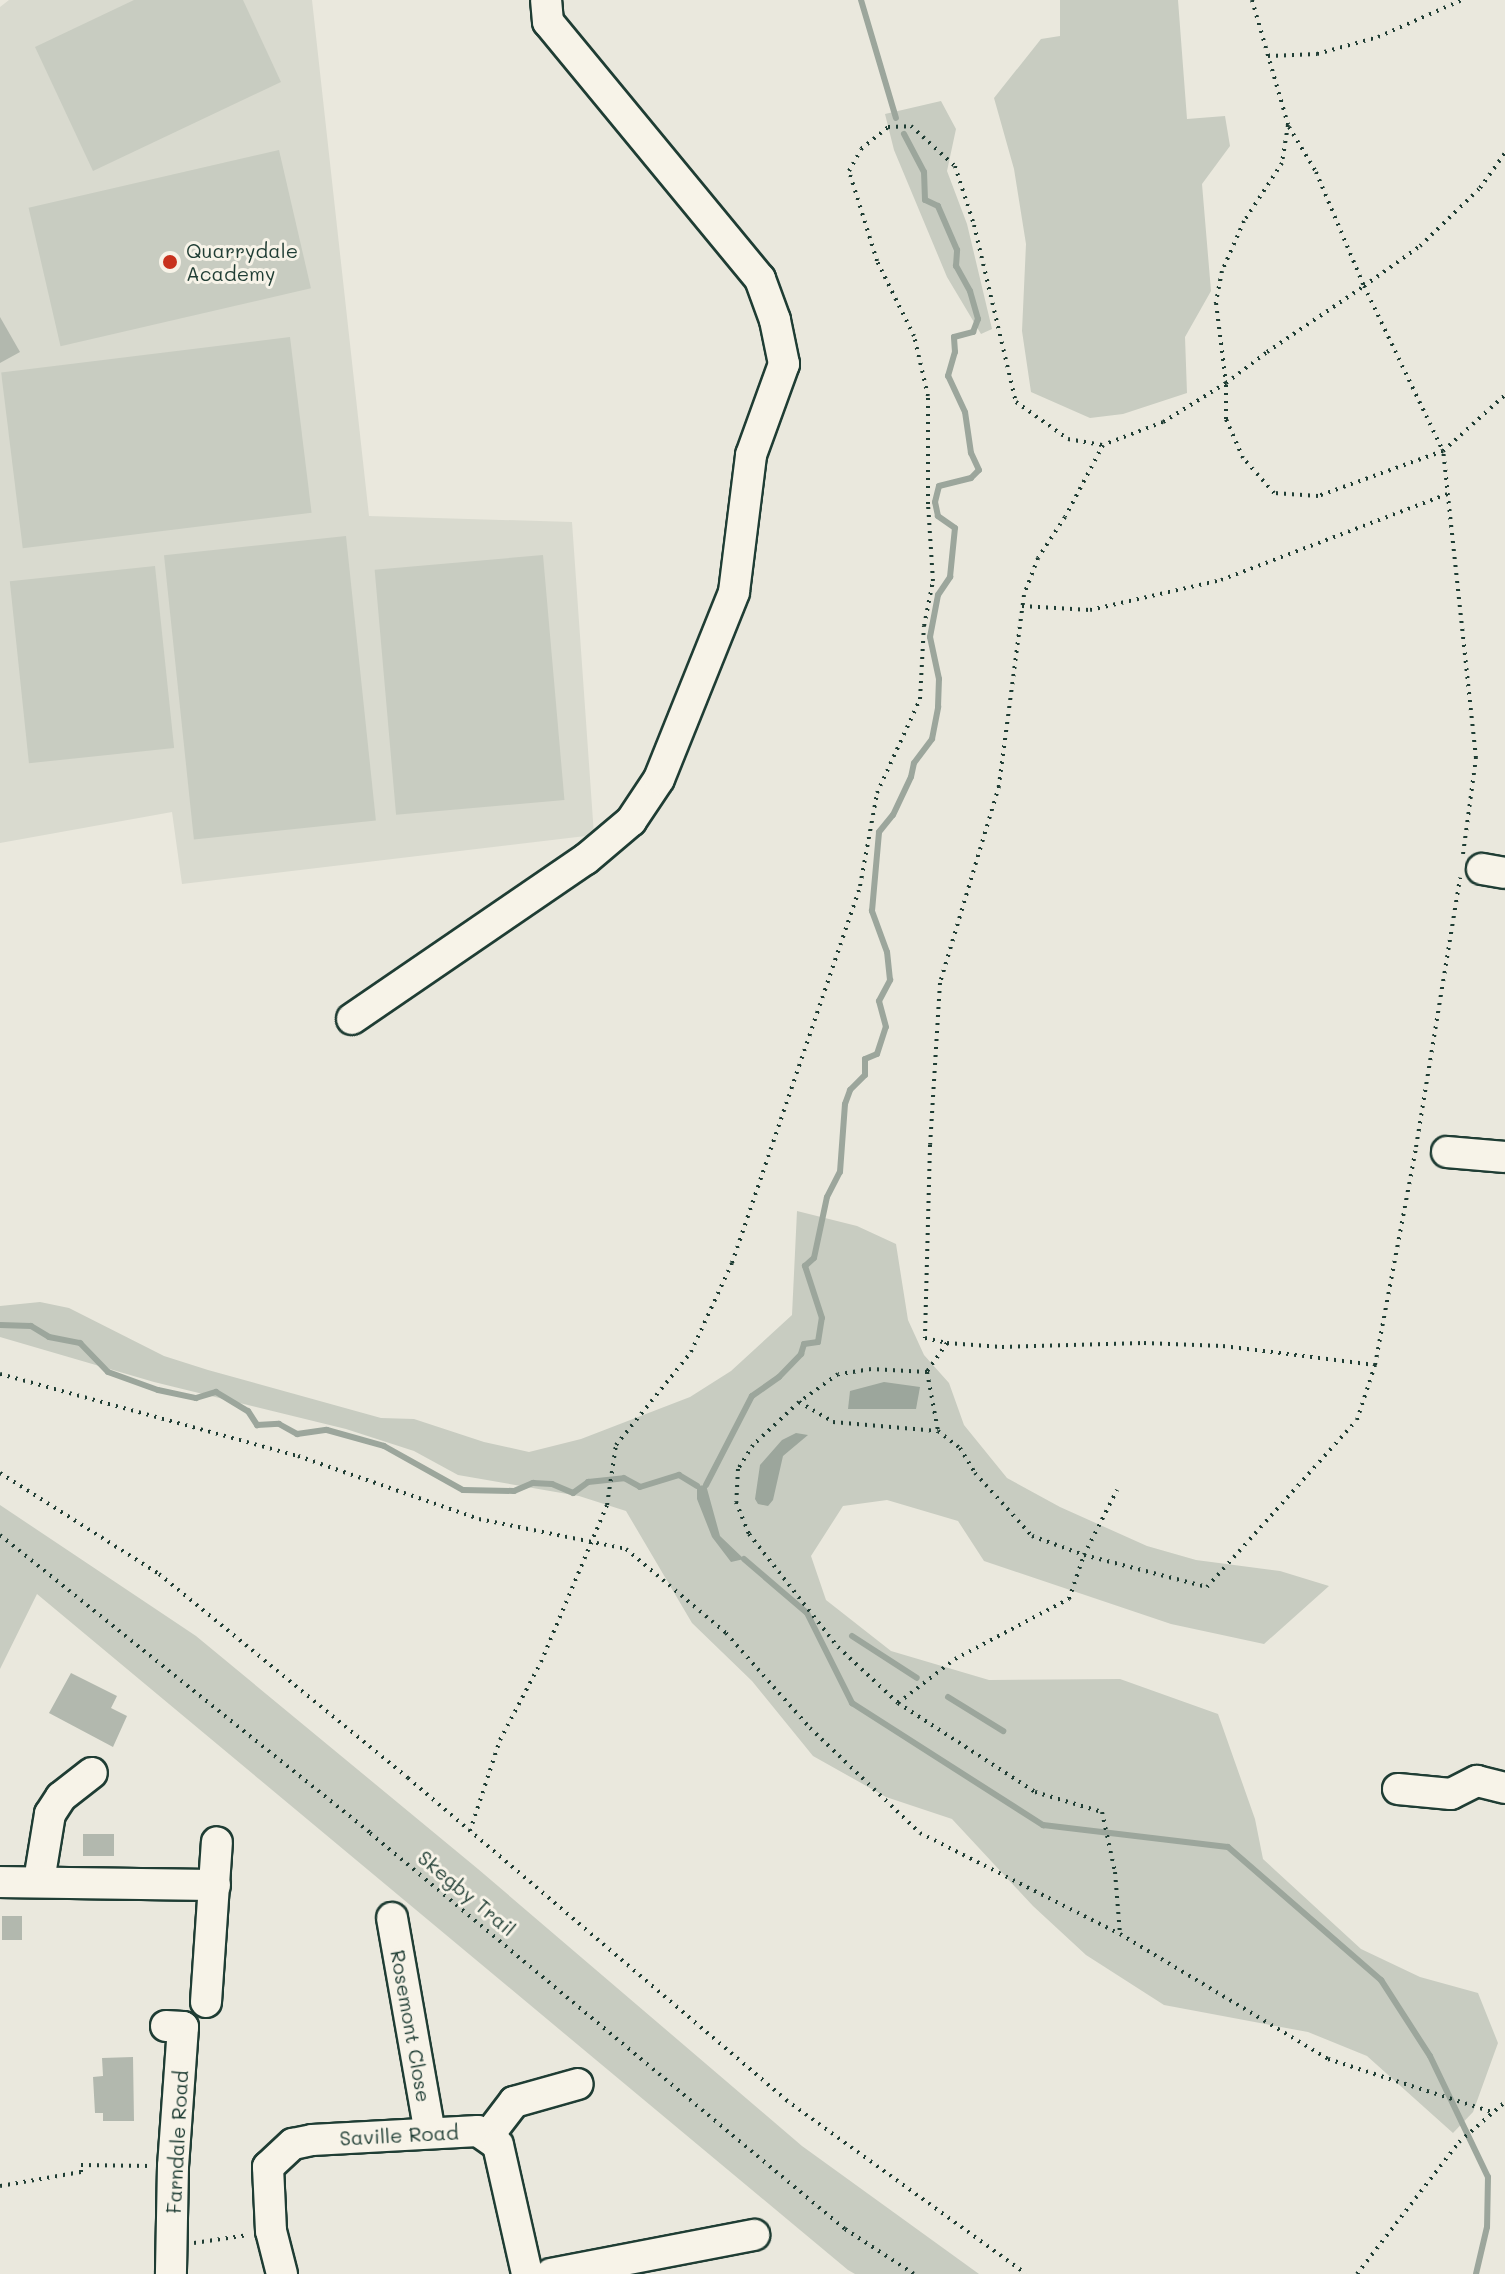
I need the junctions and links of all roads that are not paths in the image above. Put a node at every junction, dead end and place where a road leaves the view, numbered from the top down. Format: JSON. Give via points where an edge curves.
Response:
{"nodes":[{"id":1,"x":546,"y":0,"type":"edge"},
{"id":2,"x":352,"y":1019,"type":"dead end"},
{"id":3,"x":1447,"y":1152,"type":"dead end"},
{"id":4,"x":1505,"y":1157,"type":"edge"},
{"id":5,"x":78,"y":1774,"type":"dead end"},
{"id":6,"x":1505,"y":1788,"type":"edge"},
{"id":7,"x":1398,"y":1789,"type":"dead end"},
{"id":8,"x":217,"y":1842,"type":"dead end"},
{"id":9,"x":39,"y":1881,"type":"junction"},
{"id":10,"x":0,"y":1882,"type":"edge"},
{"id":11,"x":215,"y":1885,"type":"junction"},
{"id":12,"x":392,"y":1918,"type":"dead end"},
{"id":13,"x":206,"y":2002,"type":"dead end"},
{"id":14,"x":166,"y":2026,"type":"dead end"},
{"id":15,"x":578,"y":2084,"type":"dead end"},
{"id":16,"x":430,"y":2133,"type":"junction"},
{"id":17,"x":488,"y":2136,"type":"junction"},
{"id":18,"x":754,"y":2235,"type":"dead end"},
{"id":19,"x":172,"y":2260,"type":"edge"},
{"id":20,"x":282,"y":2274,"type":"edge"},
{"id":21,"x":527,"y":2274,"type":"edge"},
{"id":22,"x":551,"y":2274,"type":"edge"}],
"edges":[{"from":1,"to":2,"type":"street","via":[[548,22],[760,279],[784,364],[751,455],[734,592],[659,779],[631,821],[586,859]]},
{"from":3,"to":4,"type":"street"},
{"from":5,"to":9,"type":"street","via":[[50,1814]]},
{"from":6,"to":7,"type":"street","via":[[1477,1781],[1451,1794]]},
{"from":8,"to":11,"type":"street"},
{"from":9,"to":10,"type":"street"},
{"from":9,"to":11,"type":"street"},
{"from":11,"to":13,"type":"street"},
{"from":12,"to":16,"type":"street","name":"Rosemont Close"},
{"from":14,"to":19,"type":"street","name":"Farndale Road","via":[[183,2027]]},
{"from":15,"to":17,"type":"street","via":[[514,2102]]},
{"from":16,"to":17,"type":"street","name":"Saville Road","via":[[478,2131]]},
{"from":16,"to":20,"type":"street","name":"Saville Road","via":[[312,2140],[293,2144],[268,2167],[271,2231]]},
{"from":17,"to":21,"type":"street","name":"Saville Road","via":[[502,2158]]},
{"from":18,"to":22,"type":"street"}]}
